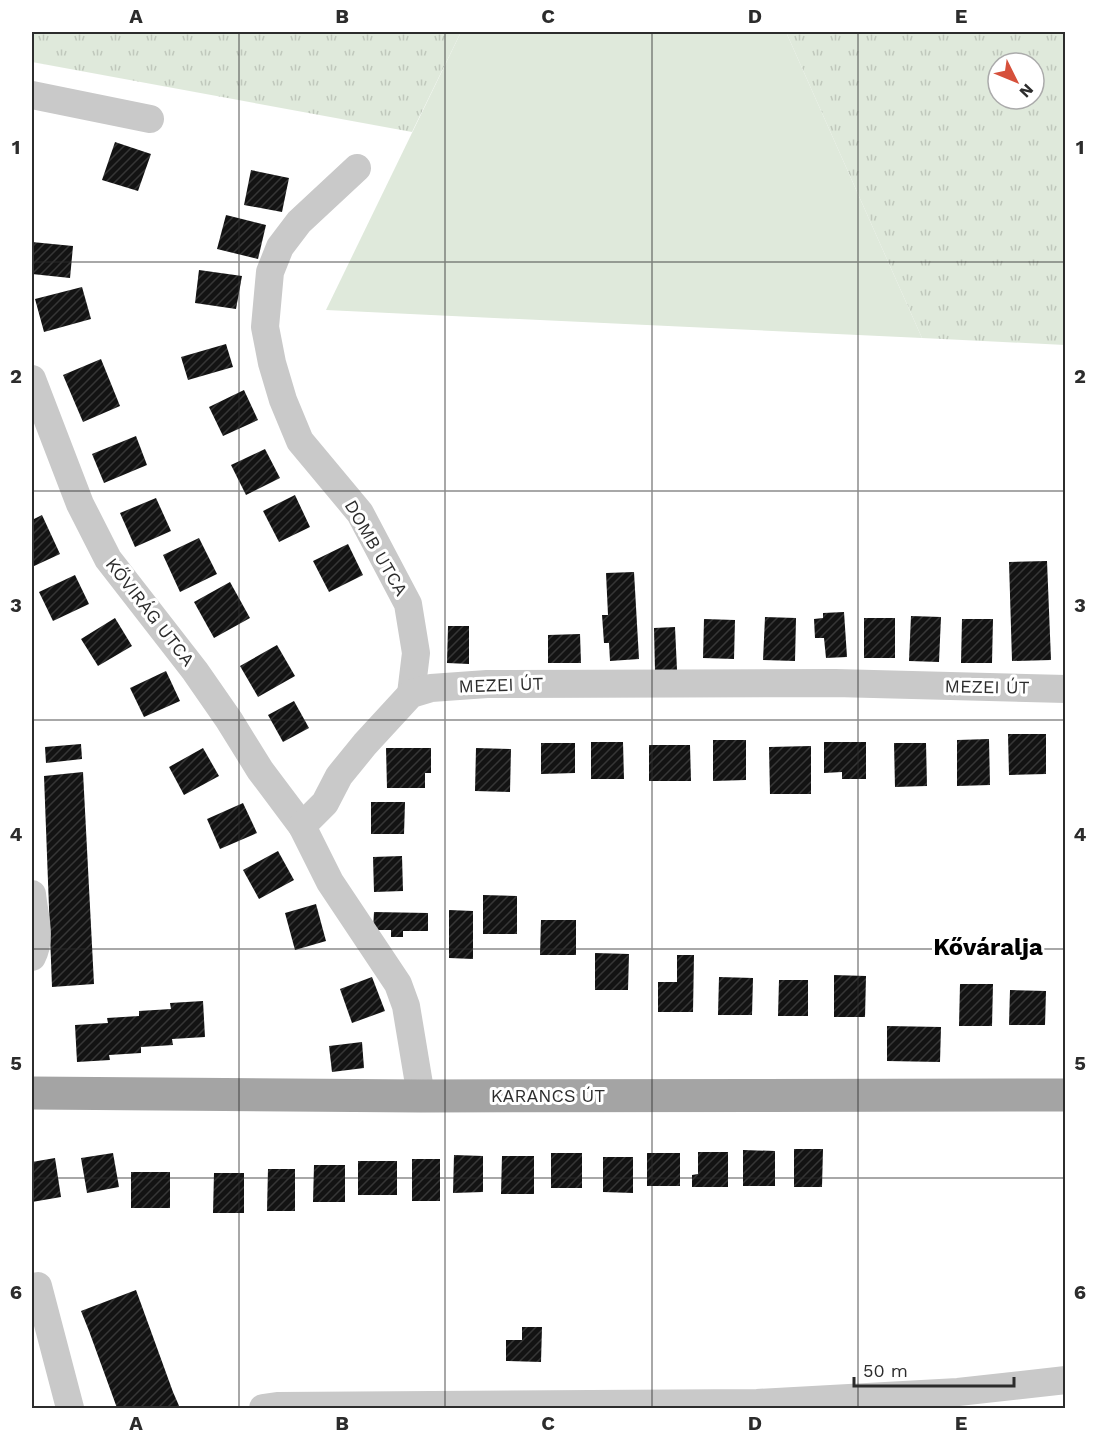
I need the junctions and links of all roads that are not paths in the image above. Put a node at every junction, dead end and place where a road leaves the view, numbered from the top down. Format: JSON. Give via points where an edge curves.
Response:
{"nodes":[{"id":1,"x":32,"y":95,"type":"edge"},
{"id":2,"x":150,"y":119,"type":"dead end"},
{"id":3,"x":357,"y":168,"type":"dead end"},
{"id":4,"x":32,"y":379,"type":"edge"},
{"id":5,"x":1065,"y":689,"type":"edge"},
{"id":6,"x":411,"y":694,"type":"junction"},
{"id":7,"x":302,"y":826,"type":"junction"},
{"id":8,"x":32,"y":894,"type":"edge"},
{"id":9,"x":32,"y":957,"type":"edge"},
{"id":10,"x":32,"y":1093,"type":"edge"},
{"id":11,"x":1065,"y":1095,"type":"edge"},
{"id":12,"x":421,"y":1096,"type":"junction"},
{"id":13,"x":38,"y":1286,"type":"dead end"},
{"id":14,"x":1065,"y":1380,"type":"edge"},
{"id":15,"x":69,"y":1408,"type":"edge"},
{"id":16,"x":263,"y":1408,"type":"edge"}],
"edges":[{"from":1,"to":2,"type":"street"},
{"from":3,"to":6,"type":"street","name":"DOMB UTCA","via":[[298,222],[280,247],[270,272],[265,327],[274,372],[300,441],[360,513],[408,604],[416,652]]},
{"from":4,"to":7,"type":"street","name":"KŐVIRÁG UTCA","via":[[80,504],[108,559],[195,671]]},
{"from":5,"to":6,"type":"street","name":"MEZEI ÚT","via":[[835,683],[498,684],[431,688]]},
{"from":6,"to":7,"type":"street","via":[[364,744],[325,802]]},
{"from":7,"to":12,"type":"street","via":[[330,882],[398,984],[406,1006]]},
{"from":8,"to":9,"type":"street","via":[[36,948]]},
{"from":10,"to":12,"type":"main road","name":"KARANCS ÚT"},
{"from":11,"to":12,"type":"main road","name":"KARANCS ÚT"},
{"from":13,"to":15,"type":"street"},
{"from":14,"to":16,"type":"street","via":[[958,1392],[757,1403]]}]}
